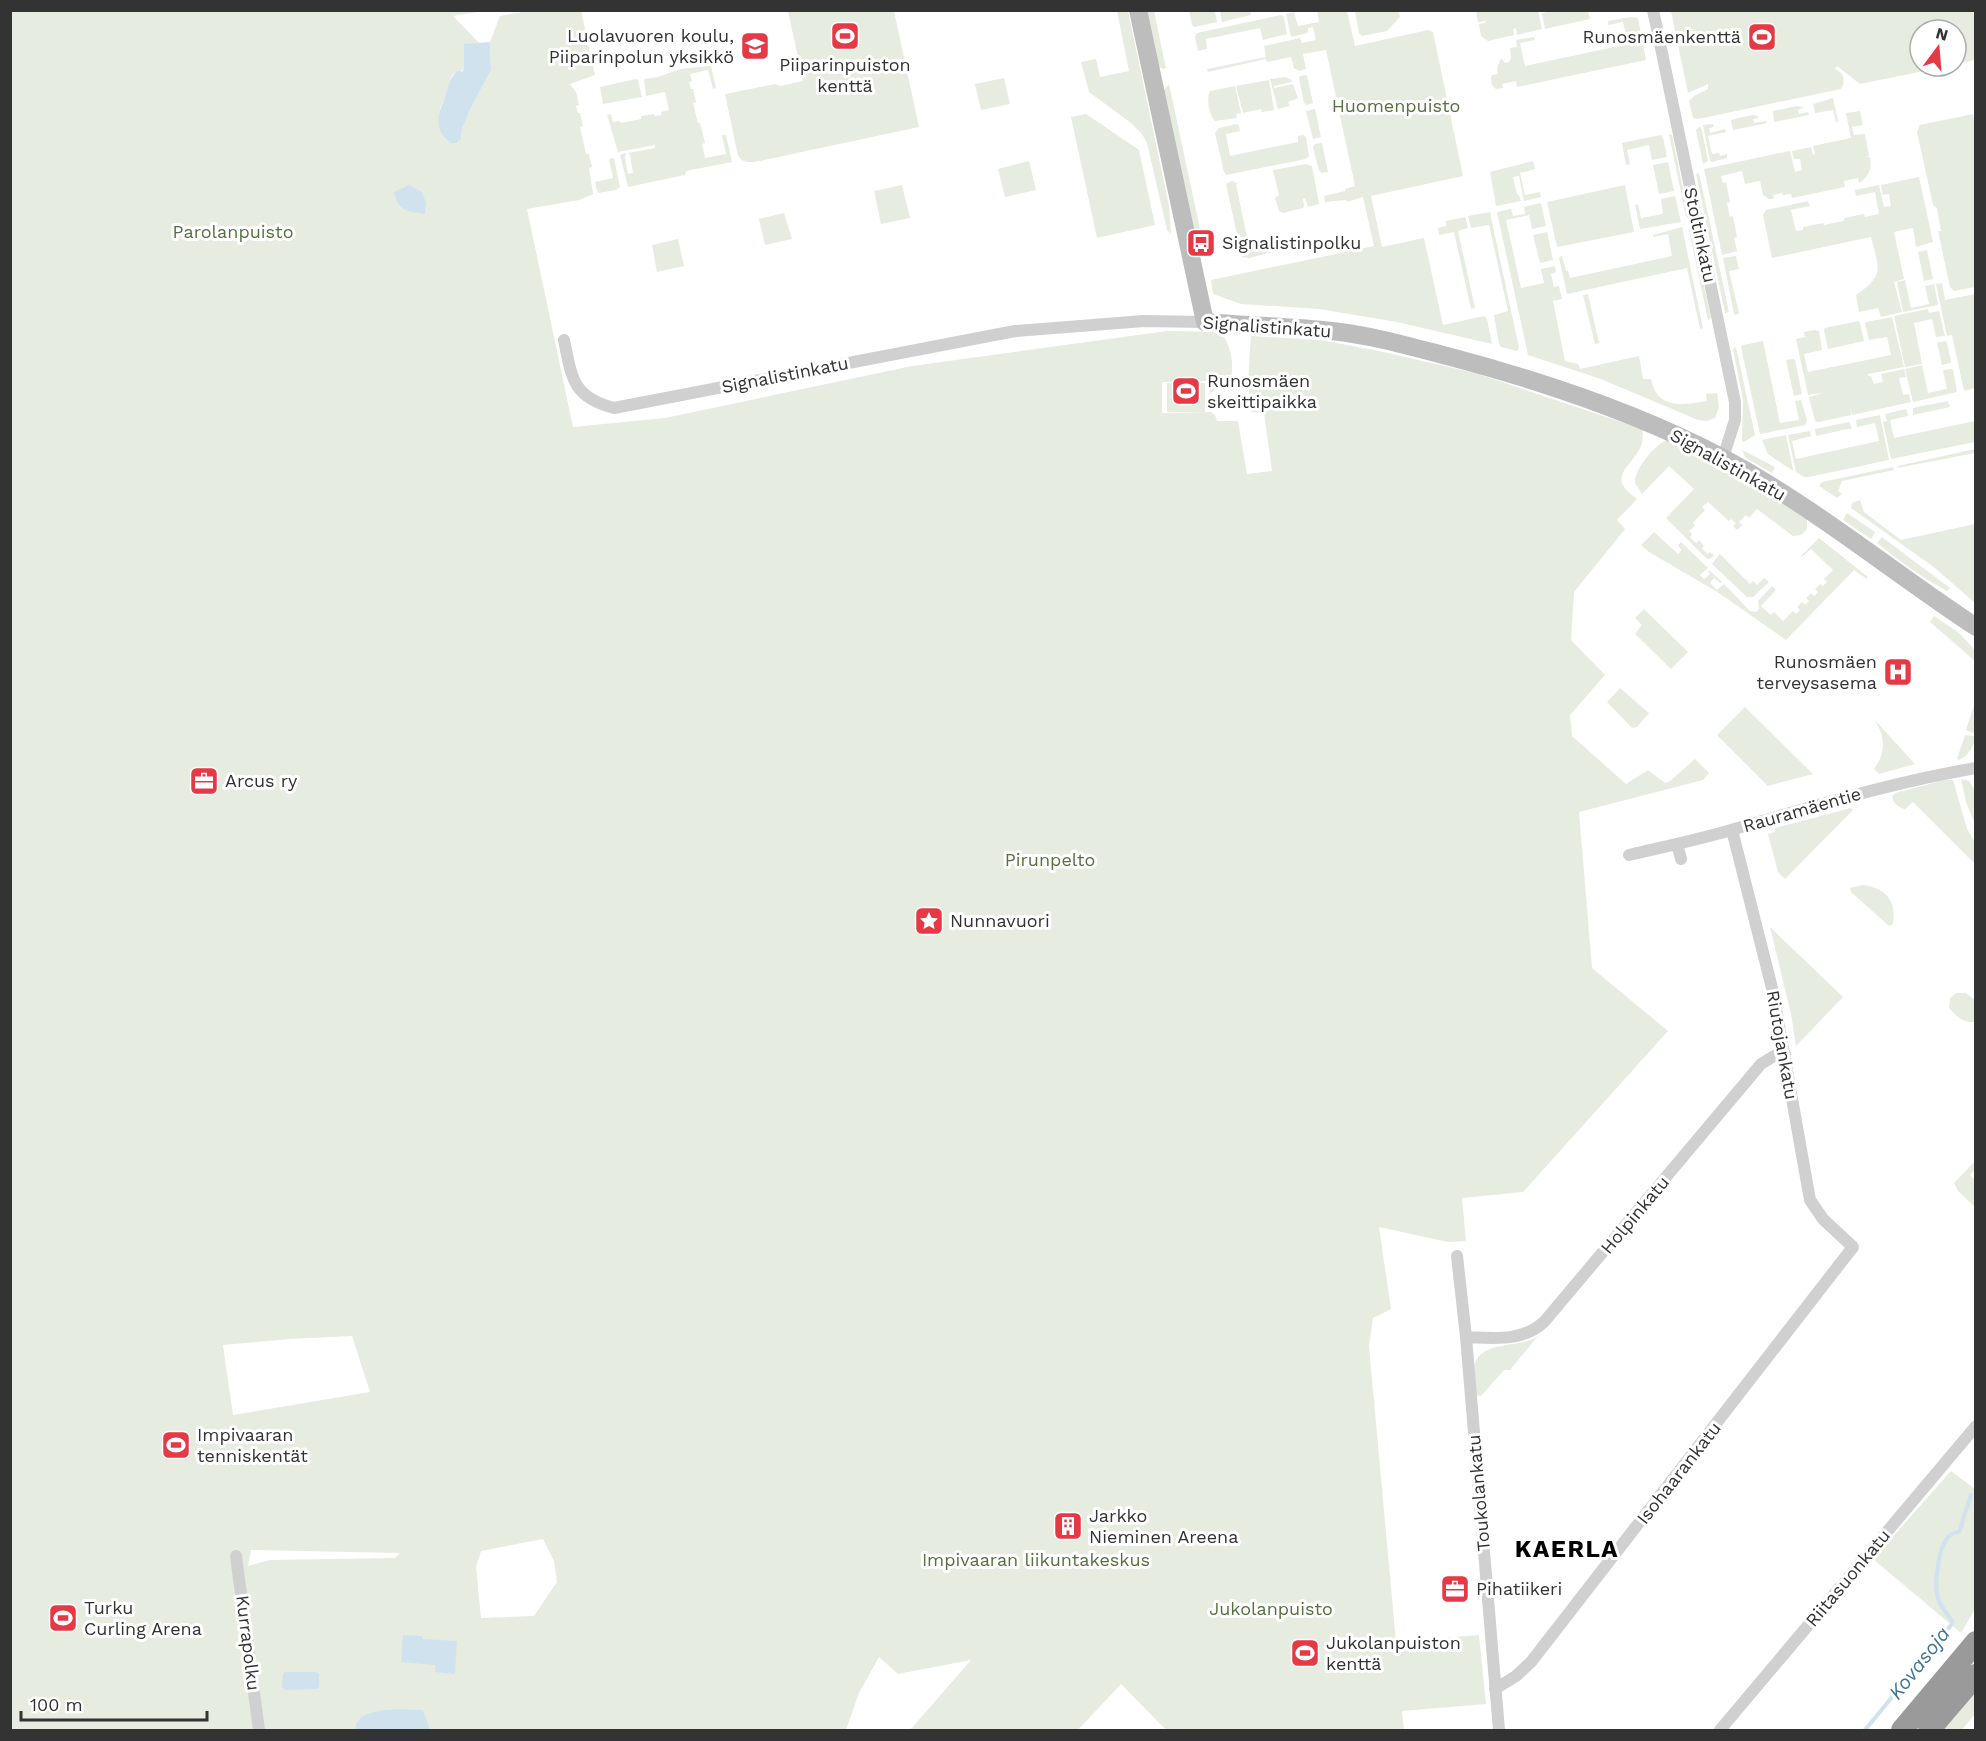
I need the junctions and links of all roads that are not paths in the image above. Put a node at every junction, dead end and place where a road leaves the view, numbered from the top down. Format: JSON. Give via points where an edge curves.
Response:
{"nodes":[{"id":1,"x":1138,"y":10,"type":"edge"},
{"id":2,"x":1653,"y":10,"type":"edge"},
{"id":3,"x":1205,"y":322,"type":"junction"},
{"id":4,"x":564,"y":340,"type":"dead end"},
{"id":5,"x":1723,"y":458,"type":"junction"},
{"id":6,"x":1951,"y":611,"type":"junction"},
{"id":7,"x":1976,"y":627,"type":"edge"},
{"id":8,"x":1976,"y":639,"type":"edge"},
{"id":9,"x":1976,"y":768,"type":"edge"},
{"id":10,"x":1732,"y":830,"type":"junction"},
{"id":11,"x":1677,"y":844,"type":"junction"},
{"id":12,"x":1629,"y":855,"type":"dead end"},
{"id":13,"x":1681,"y":859,"type":"dead end"},
{"id":14,"x":1785,"y":1054,"type":"junction"},
{"id":15,"x":1853,"y":1247,"type":"joint"},
{"id":16,"x":1457,"y":1256,"type":"dead end"},
{"id":17,"x":1466,"y":1337,"type":"junction"},
{"id":18,"x":1976,"y":1426,"type":"edge"},
{"id":19,"x":236,"y":1556,"type":"dead end"},
{"id":20,"x":1976,"y":1642,"type":"edge"},
{"id":21,"x":1976,"y":1675,"type":"edge"},
{"id":22,"x":1496,"y":1689,"type":"junction"},
{"id":23,"x":259,"y":1731,"type":"edge"},
{"id":24,"x":1499,"y":1731,"type":"edge"},
{"id":25,"x":1720,"y":1731,"type":"edge"},
{"id":26,"x":1902,"y":1731,"type":"edge"},
{"id":27,"x":1929,"y":1731,"type":"edge"}],
"edges":[{"from":1,"to":3,"type":"street"},
{"from":2,"to":5,"type":"street","name":"Stoltinkatu","via":[[1735,402],[1735,420]]},
{"from":3,"to":4,"type":"street","name":"Signalistinkatu","via":[[1144,321],[1015,331],[614,408],[587,398],[577,387]]},
{"from":3,"to":5,"type":"street","name":"Signalistinkatu","via":[[1332,331],[1476,363],[1620,410]]},
{"from":5,"to":6,"type":"street","name":"Signalistinkatu","via":[[1868,550]]},
{"from":6,"to":7,"type":"street","name":"Signalistinkatu"},
{"from":6,"to":8,"type":"street","name":"Signalistinkatu"},
{"from":9,"to":10,"type":"street","name":"Rauramäentie","via":[[1882,788]]},
{"from":10,"to":11,"type":"street","name":"Rauramäentie"},
{"from":10,"to":14,"type":"street","name":"Riutojankatu"},
{"from":11,"to":12,"type":"street","name":"Rauramäentie"},
{"from":11,"to":13,"type":"street"},
{"from":14,"to":15,"type":"street","name":"Riutojankatu","via":[[1810,1200],[1823,1219]]},
{"from":14,"to":17,"type":"street","name":"Holpinkatu","via":[[1761,1064],[1537,1329],[1516,1338]]},
{"from":15,"to":22,"type":"street","name":"Isohaarankatu","via":[[1531,1662]]},
{"from":16,"to":17,"type":"street","name":"Toukolankatu"},
{"from":17,"to":22,"type":"street","name":"Toukolankatu"},
{"from":18,"to":25,"type":"street","name":"Riitasuonkatu"},
{"from":19,"to":23,"type":"street","name":"Kurrapolku"},
{"from":20,"to":26,"type":"highway"},
{"from":21,"to":27,"type":"highway"},
{"from":22,"to":24,"type":"street","name":"Toukolankatu"}]}
